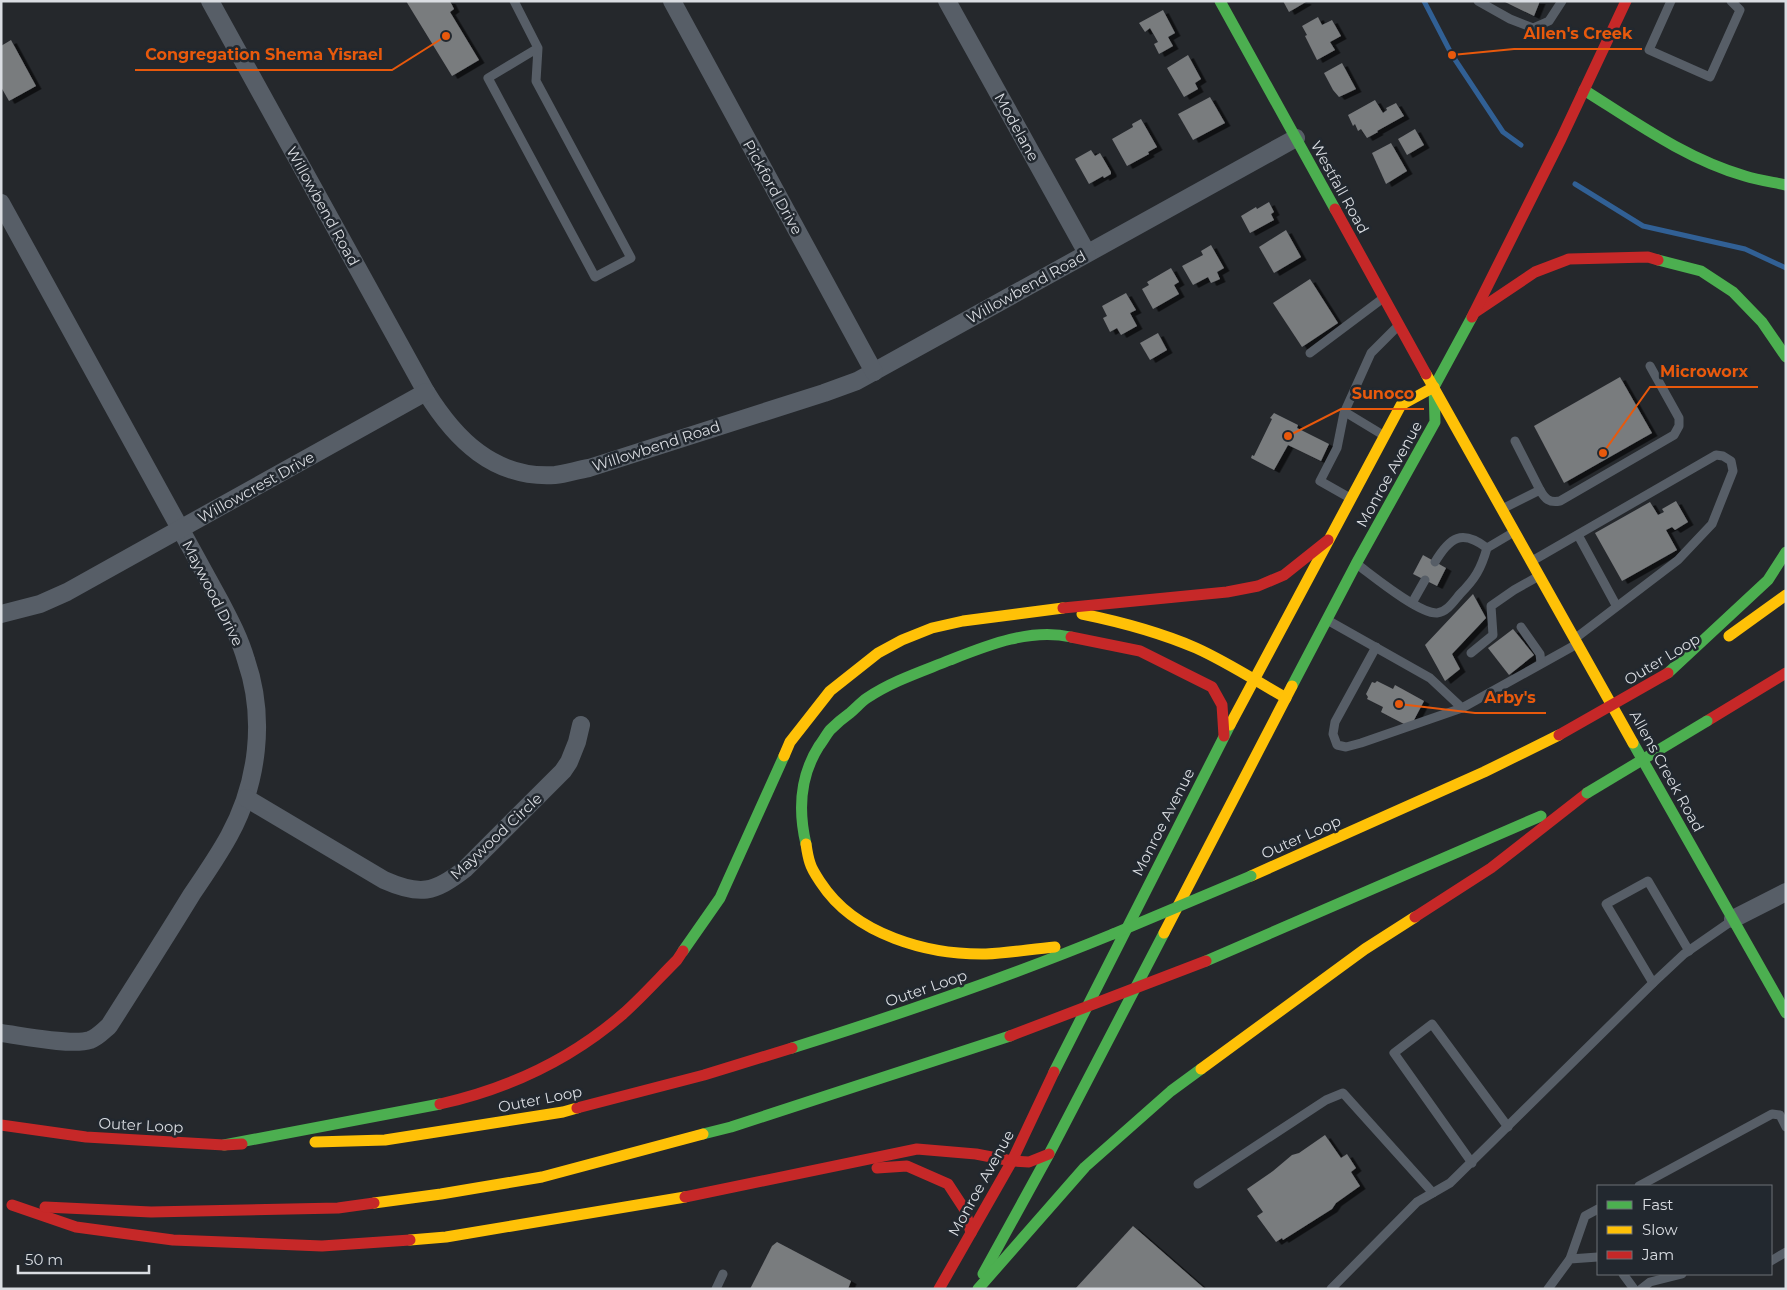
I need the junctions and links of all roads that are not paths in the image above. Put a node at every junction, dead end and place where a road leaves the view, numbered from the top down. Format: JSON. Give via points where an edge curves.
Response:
{"nodes":[{"id":1,"x":210,"y":1,"type":"edge"},
{"id":2,"x":514,"y":1,"type":"edge"},
{"id":3,"x":672,"y":1,"type":"edge"},
{"id":4,"x":947,"y":1,"type":"edge"},
{"id":5,"x":1220,"y":1,"type":"edge"},
{"id":6,"x":1478,"y":1,"type":"edge"},
{"id":7,"x":1562,"y":1,"type":"edge"},
{"id":8,"x":1626,"y":1,"type":"edge"},
{"id":9,"x":1671,"y":1,"type":"edge"},
{"id":10,"x":1731,"y":1,"type":"edge"},
{"id":11,"x":538,"y":48,"type":"junction"},
{"id":12,"x":1584,"y":90,"type":"junction"},
{"id":13,"x":1296,"y":138,"type":"junction"},
{"id":14,"x":1786,"y":185,"type":"edge"},
{"id":15,"x":1,"y":203,"type":"edge"},
{"id":16,"x":1087,"y":253,"type":"junction"},
{"id":17,"x":1384,"y":297,"type":"junction"},
{"id":18,"x":1474,"y":313,"type":"junction"},
{"id":19,"x":1399,"y":325,"type":"junction"},
{"id":20,"x":1310,"y":354,"type":"dead end"},
{"id":21,"x":1786,"y":357,"type":"edge"},
{"id":22,"x":1650,"y":366,"type":"dead end"},
{"id":23,"x":874,"y":372,"type":"junction"},
{"id":24,"x":1434,"y":387,"type":"junction"},
{"id":25,"x":426,"y":392,"type":"junction"},
{"id":26,"x":1345,"y":412,"type":"junction"},
{"id":27,"x":1385,"y":437,"type":"junction"},
{"id":28,"x":1515,"y":441,"type":"dead end"},
{"id":29,"x":1540,"y":490,"type":"junction"},
{"id":30,"x":1351,"y":499,"type":"junction"},
{"id":31,"x":1502,"y":509,"type":"junction"},
{"id":32,"x":180,"y":530,"type":"junction"},
{"id":33,"x":1514,"y":532,"type":"junction"},
{"id":34,"x":1578,"y":535,"type":"junction"},
{"id":35,"x":1328,"y":540,"type":"junction"},
{"id":36,"x":1487,"y":548,"type":"junction"},
{"id":37,"x":1786,"y":552,"type":"edge"},
{"id":38,"x":1531,"y":561,"type":"junction"},
{"id":39,"x":1435,"y":562,"type":"dead end"},
{"id":40,"x":1356,"y":564,"type":"junction"},
{"id":41,"x":1539,"y":575,"type":"junction"},
{"id":42,"x":1424,"y":580,"type":"dead end"},
{"id":43,"x":1786,"y":595,"type":"edge"},
{"id":44,"x":1412,"y":603,"type":"junction"},
{"id":45,"x":1616,"y":605,"type":"junction"},
{"id":46,"x":1056,"y":609,"type":"junction"},
{"id":47,"x":1,"y":614,"type":"edge"},
{"id":48,"x":1327,"y":619,"type":"junction"},
{"id":49,"x":1521,"y":627,"type":"dead end"},
{"id":50,"x":1576,"y":641,"type":"junction"},
{"id":51,"x":1376,"y":647,"type":"junction"},
{"id":52,"x":1471,"y":653,"type":"dead end"},
{"id":53,"x":1541,"y":663,"type":"junction"},
{"id":54,"x":1668,"y":673,"type":"junction"},
{"id":55,"x":1786,"y":673,"type":"edge"},
{"id":56,"x":1253,"y":679,"type":"junction"},
{"id":57,"x":1286,"y":698,"type":"junction"},
{"id":58,"x":1462,"y":708,"type":"junction"},
{"id":59,"x":580,"y":725,"type":"dead end"},
{"id":60,"x":1224,"y":736,"type":"junction"},
{"id":61,"x":1587,"y":793,"type":"junction"},
{"id":62,"x":246,"y":798,"type":"junction"},
{"id":63,"x":1786,"y":892,"type":"edge"},
{"id":64,"x":1733,"y":919,"type":"junction"},
{"id":65,"x":1113,"y":934,"type":"junction"},
{"id":66,"x":1689,"y":951,"type":"junction"},
{"id":67,"x":1653,"y":984,"type":"junction"},
{"id":68,"x":1786,"y":1013,"type":"edge"},
{"id":69,"x":1,"y":1033,"type":"edge"},
{"id":70,"x":1,"y":1125,"type":"edge"},
{"id":71,"x":1786,"y":1127,"type":"edge"},
{"id":72,"x":1508,"y":1128,"type":"junction"},
{"id":73,"x":224,"y":1145,"type":"junction"},
{"id":74,"x":1050,"y":1154,"type":"junction"},
{"id":75,"x":1012,"y":1161,"type":"junction"},
{"id":76,"x":1472,"y":1163,"type":"junction"},
{"id":77,"x":821,"y":1169,"type":"junction"},
{"id":78,"x":1198,"y":1184,"type":"dead end"},
{"id":79,"x":1641,"y":1185,"type":"edge"},
{"id":80,"x":1433,"y":1193,"type":"junction"},
{"id":81,"x":7,"y":1204,"type":"edge"},
{"id":82,"x":1597,"y":1210,"type":"edge"},
{"id":83,"x":971,"y":1233,"type":"junction"},
{"id":84,"x":1786,"y":1252,"type":"edge"},
{"id":85,"x":1597,"y":1257,"type":"edge"},
{"id":86,"x":1570,"y":1259,"type":"junction"},
{"id":87,"x":1772,"y":1261,"type":"edge"},
{"id":88,"x":723,"y":1274,"type":"dead end"},
{"id":89,"x":1624,"y":1275,"type":"edge"},
{"id":90,"x":1678,"y":1275,"type":"edge"},
{"id":91,"x":716,"y":1289,"type":"edge"},
{"id":92,"x":939,"y":1289,"type":"edge"},
{"id":93,"x":976,"y":1289,"type":"edge"},
{"id":94,"x":1331,"y":1289,"type":"edge"},
{"id":95,"x":1548,"y":1289,"type":"edge"},
{"id":96,"x":1634,"y":1289,"type":"edge"},
{"id":97,"x":1641,"y":1289,"type":"edge"}],
"edges":[{"from":1,"to":25,"type":"street","name":"Willowbend Road"},
{"from":2,"to":11,"type":"lane"},
{"from":3,"to":23,"type":"street","name":"Pickford Drive"},
{"from":4,"to":16,"type":"street","name":"Modelane"},
{"from":5,"to":13,"type":"main road","name":"Westfall Road"},
{"from":6,"to":7,"type":"lane","via":[[1533,28],[1549,21]]},
{"from":8,"to":12,"type":"main road"},
{"from":9,"to":10,"type":"lane","via":[[1649,50],[1710,77],[1740,10]]},
{"from":11,"to":11,"type":"lane","via":[[536,81],[631,258],[595,278],[488,78]]},
{"from":12,"to":14,"type":"main road","via":[[1694,155],[1744,176]]},
{"from":12,"to":18,"type":"main road"},
{"from":13,"to":16,"type":"street","name":"Willowbend Road"},
{"from":13,"to":17,"type":"main road","name":"Westfall Road"},
{"from":15,"to":32,"type":"street","name":"Maywood Drive"},
{"from":16,"to":23,"type":"street","name":"Willowbend Road"},
{"from":17,"to":19,"type":"main road","name":"Westfall Road"},
{"from":17,"to":20,"type":"lane"},
{"from":18,"to":21,"type":"main road","via":[[1535,272],[1569,259],[1648,257],[1701,271],[1733,292],[1762,322]]},
{"from":18,"to":24,"type":"main road"},
{"from":19,"to":24,"type":"main road","name":"Westfall Road"},
{"from":19,"to":26,"type":"lane","via":[[1371,353]]},
{"from":22,"to":29,"type":"lane","via":[[1679,418],[1674,435],[1560,501],[1547,501]]},
{"from":23,"to":25,"type":"street","name":"Willowbend Road","via":[[824,393],[589,468],[556,474],[523,473],[485,458],[454,432]]},
{"from":24,"to":27,"type":"main road","name":"Monroe Avenue","via":[[1401,405]]},
{"from":24,"to":31,"type":"main road","name":"Allens Creek Road"},
{"from":24,"to":40,"type":"main road","name":"Monroe Avenue","via":[[1435,422]]},
{"from":25,"to":32,"type":"street","name":"Willowcrest Drive"},
{"from":26,"to":27,"type":"lane"},
{"from":26,"to":30,"type":"lane","via":[[1337,448],[1320,481]]},
{"from":27,"to":30,"type":"main road","name":"Monroe Avenue"},
{"from":28,"to":29,"type":"lane"},
{"from":29,"to":31,"type":"lane"},
{"from":30,"to":35,"type":"main road","name":"Monroe Avenue"},
{"from":31,"to":33,"type":"main road","name":"Allens Creek Road"},
{"from":32,"to":47,"type":"street","name":"Willowcrest Drive","via":[[67,592],[40,604]]},
{"from":32,"to":62,"type":"street","name":"Maywood Drive","via":[[220,601],[247,661],[258,732],[255,764]]},
{"from":33,"to":36,"type":"lane"},
{"from":33,"to":38,"type":"main road","name":"Allens Creek Road"},
{"from":34,"to":38,"type":"lane"},
{"from":34,"to":45,"type":"lane"},
{"from":34,"to":45,"type":"lane","via":[[1716,455],[1731,461],[1733,471],[1712,524],[1678,560]]},
{"from":35,"to":46,"type":"main road","via":[[1284,575],[1258,586]]},
{"from":35,"to":56,"type":"main road","name":"Monroe Avenue"},
{"from":36,"to":39,"type":"lane","via":[[1476,540],[1456,538],[1448,543]]},
{"from":36,"to":44,"type":"lane","via":[[1475,578],[1446,610],[1436,613]]},
{"from":37,"to":54,"type":"main road","via":[[1768,580]]},
{"from":38,"to":41,"type":"main road","name":"Allens Creek Road"},
{"from":40,"to":44,"type":"lane"},
{"from":40,"to":48,"type":"main road","name":"Monroe Avenue"},
{"from":41,"to":50,"type":"main road","name":"Allens Creek Road"},
{"from":41,"to":52,"type":"lane","via":[[1491,606],[1493,635]]},
{"from":42,"to":44,"type":"lane"},
{"from":43,"to":54,"type":"main road","name":"Outer Loop","via":[[1740,629]]},
{"from":45,"to":50,"type":"lane"},
{"from":46,"to":56,"type":"main road","via":[[1126,623],[1195,648]]},
{"from":46,"to":73,"type":"main road","via":[[963,620],[932,628],[878,653],[830,690],[790,742],[720,898],[700,928],[677,960],[651,987],[585,1043],[544,1068],[468,1098]]},
{"from":48,"to":51,"type":"lane"},
{"from":48,"to":57,"type":"main road","name":"Monroe Avenue"},
{"from":49,"to":53,"type":"lane","via":[[1540,654]]},
{"from":50,"to":53,"type":"lane"},
{"from":50,"to":64,"type":"main road","name":"Allens Creek Road"},
{"from":51,"to":58,"type":"lane","via":[[1430,678]]},
{"from":51,"to":58,"type":"lane","via":[[1335,722],[1333,734],[1337,745],[1346,747]]},
{"from":53,"to":58,"type":"lane"},
{"from":54,"to":65,"type":"main road","name":"Outer Loop","bridge":true,"via":[[1559,735],[1484,772]]},
{"from":55,"to":61,"type":"main road","bridge":true},
{"from":56,"to":57,"type":"main road"},
{"from":56,"to":60,"type":"main road","name":"Monroe Avenue"},
{"from":57,"to":74,"type":"main road","name":"Monroe Avenue"},
{"from":59,"to":62,"type":"street","name":"Maywood Circle","via":[[569,762],[555,780],[465,869],[436,888],[421,891],[402,888],[384,880]]},
{"from":60,"to":65,"type":"main road","via":[[1222,705],[1212,687],[1140,651],[1063,635],[1037,634],[980,648],[867,698],[829,731],[813,756],[801,802],[810,865],[826,890],[848,913],[869,927],[902,942],[938,950],[986,954],[1056,947]]},
{"from":60,"to":75,"type":"main road","name":"Monroe Avenue","via":[[1067,1044]]},
{"from":61,"to":81,"type":"main road","bridge":true,"via":[[1562,807],[1206,961],[1010,1036],[731,1127],[542,1177],[338,1208],[151,1212]]},
{"from":61,"to":93,"type":"main road","via":[[1491,868],[1365,949],[1171,1091],[1085,1167]]},
{"from":62,"to":69,"type":"street","name":"Maywood Drive","via":[[229,836],[109,1026],[90,1040],[75,1042]]},
{"from":63,"to":64,"type":"street"},
{"from":64,"to":66,"type":"lane"},
{"from":64,"to":68,"type":"main road","name":"Allens Creek Road"},
{"from":65,"to":73,"type":"main road","name":"Outer Loop","via":[[866,1025],[704,1075],[563,1112],[385,1140]]},
{"from":66,"to":67,"type":"lane"},
{"from":66,"to":67,"type":"lane","via":[[1648,881],[1606,904]]},
{"from":67,"to":72,"type":"lane"},
{"from":70,"to":73,"type":"main road","name":"Outer Loop","via":[[86,1137]]},
{"from":71,"to":79,"type":"lane","via":[[1780,1115],[1772,1114]]},
{"from":72,"to":76,"type":"lane"},
{"from":72,"to":76,"type":"lane","via":[[1432,1024],[1394,1053]]},
{"from":74,"to":75,"type":"main road","via":[[1029,1162]]},
{"from":74,"to":93,"type":"main road","name":"Monroe Avenue"},
{"from":75,"to":77,"type":"main road","via":[[917,1149]]},
{"from":75,"to":83,"type":"main road","name":"Monroe Avenue"},
{"from":76,"to":80,"type":"lane"},
{"from":77,"to":81,"type":"main road","via":[[654,1203],[446,1237],[322,1246],[173,1240],[76,1227]]},
{"from":77,"to":83,"type":"main road","via":[[907,1166],[948,1184],[965,1210]]},
{"from":78,"to":80,"type":"lane","via":[[1326,1100],[1343,1093]]},
{"from":80,"to":94,"type":"lane","via":[[1417,1202]]},
{"from":82,"to":86,"type":"lane","via":[[1585,1216]]},
{"from":83,"to":92,"type":"main road","name":"Monroe Avenue"},
{"from":84,"to":87,"type":"lane"},
{"from":85,"to":86,"type":"lane"},
{"from":86,"to":95,"type":"lane"},
{"from":88,"to":91,"type":"lane"},
{"from":89,"to":96,"type":"lane"},
{"from":90,"to":97,"type":"lane","via":[[1650,1282]]}]}
